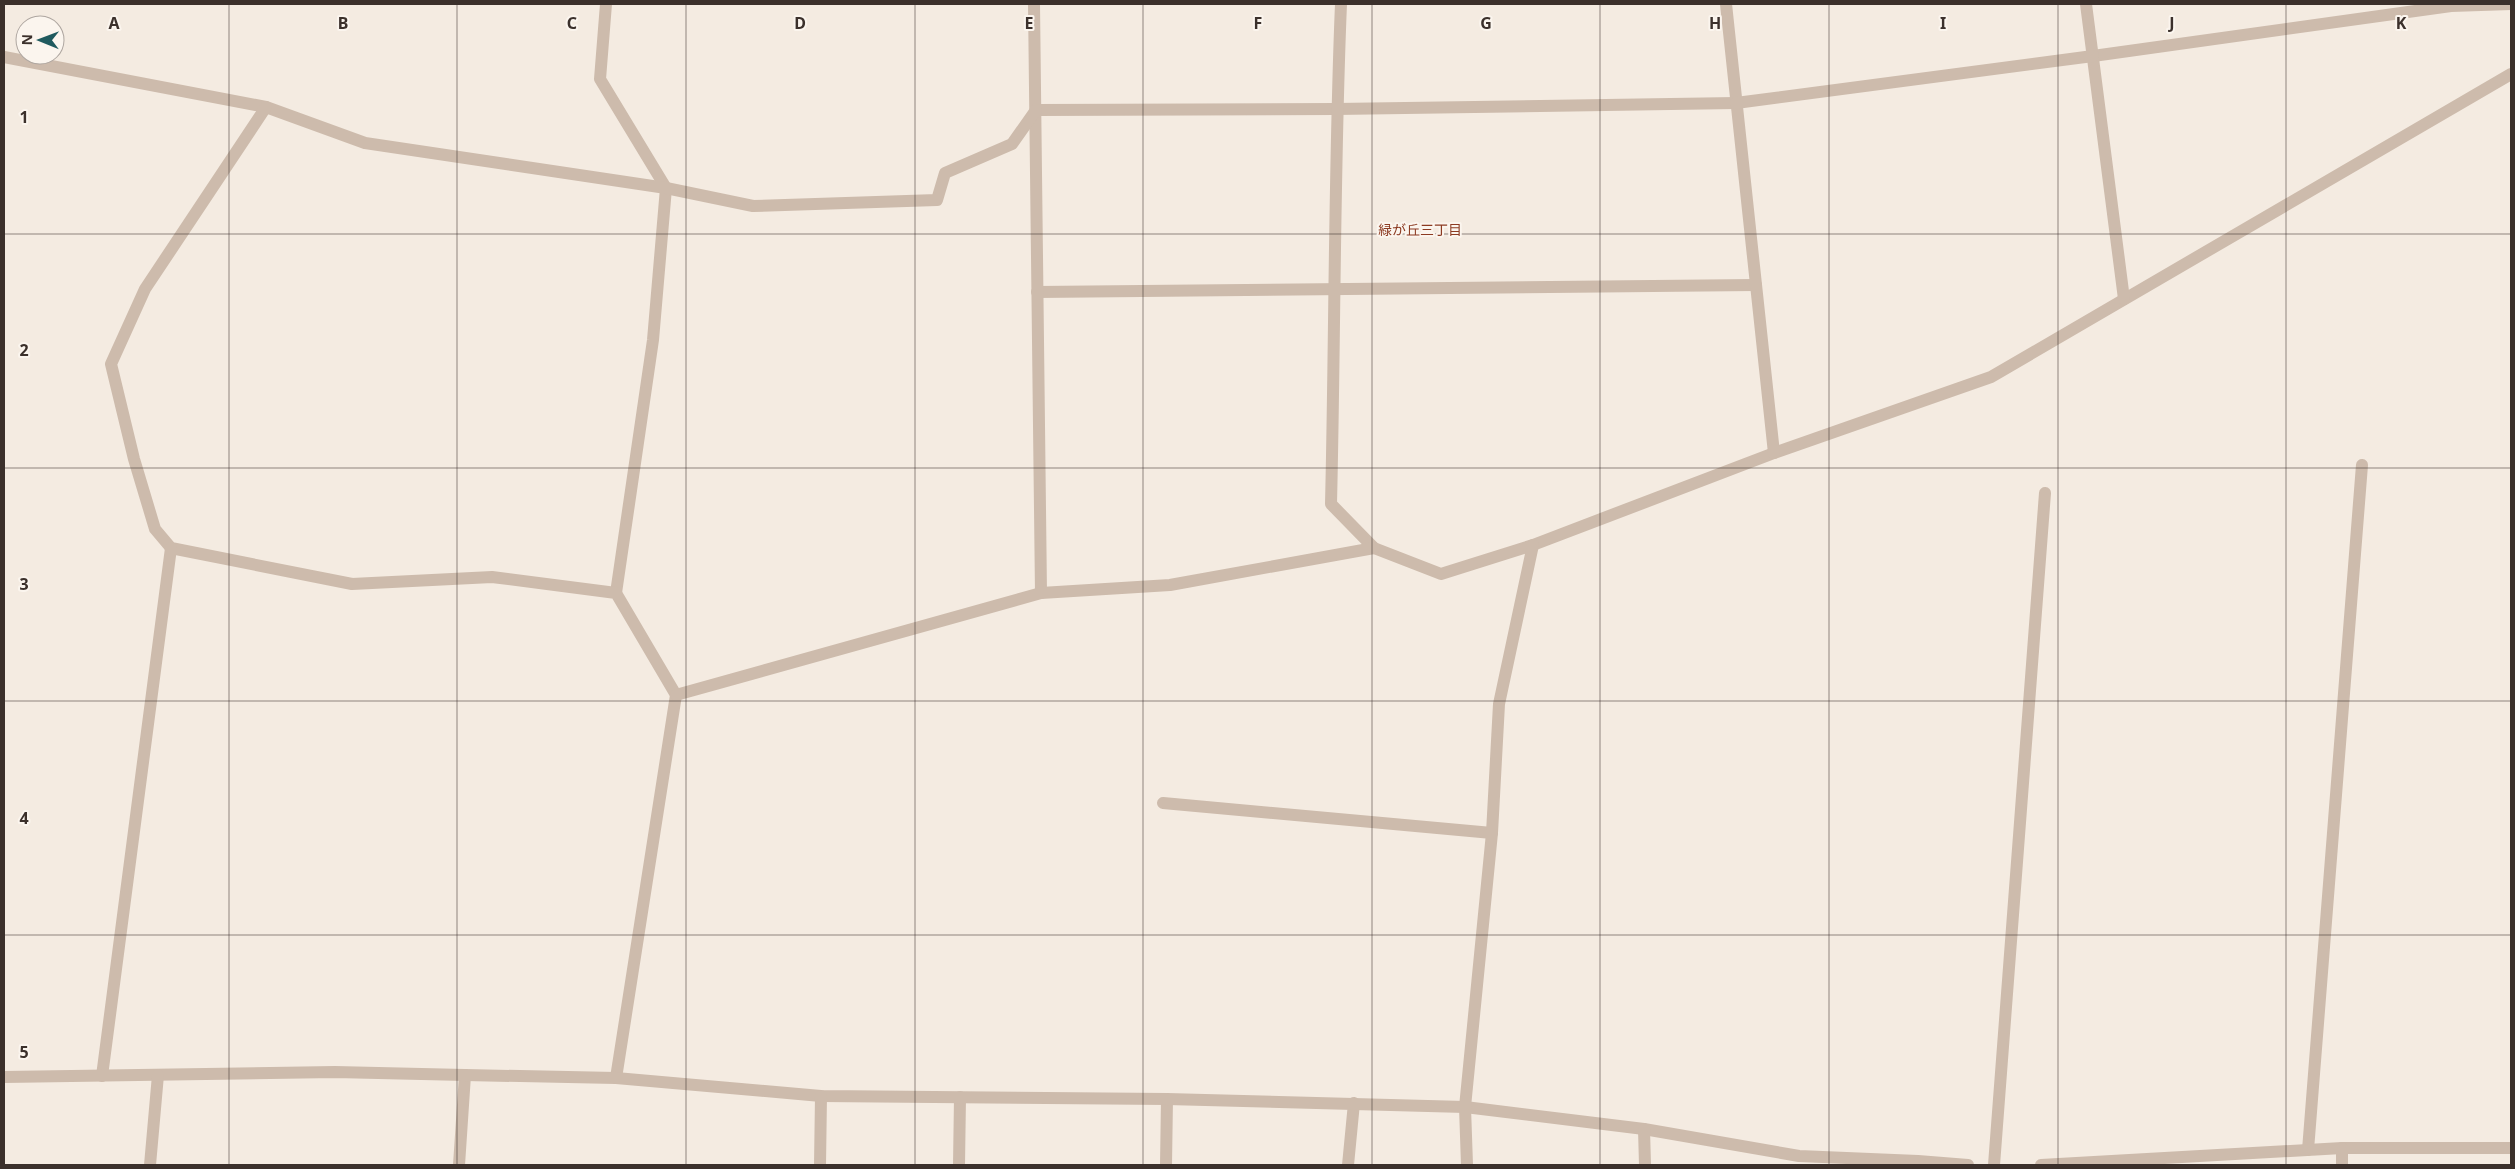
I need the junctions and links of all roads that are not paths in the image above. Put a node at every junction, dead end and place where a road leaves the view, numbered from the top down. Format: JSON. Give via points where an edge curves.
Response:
{"nodes":[{"id":1,"x":606,"y":4,"type":"edge"},
{"id":2,"x":1034,"y":4,"type":"edge"},
{"id":3,"x":1340,"y":4,"type":"edge"},
{"id":4,"x":1726,"y":4,"type":"edge"},
{"id":5,"x":2086,"y":4,"type":"edge"},
{"id":6,"x":2511,"y":4,"type":"edge"},
{"id":7,"x":2093,"y":56,"type":"junction"},
{"id":8,"x":4,"y":57,"type":"edge"},
{"id":9,"x":2511,"y":74,"type":"edge"},
{"id":10,"x":1736,"y":103,"type":"junction"},
{"id":11,"x":266,"y":107,"type":"junction"},
{"id":12,"x":1336,"y":109,"type":"junction"},
{"id":13,"x":1036,"y":110,"type":"junction"},
{"id":14,"x":666,"y":188,"type":"junction"},
{"id":15,"x":1756,"y":285,"type":"junction"},
{"id":16,"x":1336,"y":289,"type":"junction"},
{"id":17,"x":1037,"y":292,"type":"junction"},
{"id":18,"x":2124,"y":299,"type":"junction"},
{"id":19,"x":1774,"y":453,"type":"junction"},
{"id":20,"x":2362,"y":465,"type":"dead end"},
{"id":21,"x":2045,"y":493,"type":"dead end"},
{"id":22,"x":1533,"y":545,"type":"junction"},
{"id":23,"x":171,"y":548,"type":"junction"},
{"id":24,"x":1374,"y":548,"type":"junction"},
{"id":25,"x":616,"y":593,"type":"junction"},
{"id":26,"x":1041,"y":593,"type":"junction"},
{"id":27,"x":676,"y":695,"type":"junction"},
{"id":28,"x":1163,"y":803,"type":"dead end"},
{"id":29,"x":1492,"y":833,"type":"junction"},
{"id":30,"x":158,"y":1075,"type":"junction"},
{"id":31,"x":465,"y":1075,"type":"junction"},
{"id":32,"x":102,"y":1076,"type":"junction"},
{"id":33,"x":4,"y":1077,"type":"edge"},
{"id":34,"x":616,"y":1078,"type":"junction"},
{"id":35,"x":821,"y":1096,"type":"junction"},
{"id":36,"x":960,"y":1097,"type":"junction"},
{"id":37,"x":1168,"y":1099,"type":"junction"},
{"id":38,"x":1354,"y":1103,"type":"junction"},
{"id":39,"x":1465,"y":1107,"type":"junction"},
{"id":40,"x":1644,"y":1128,"type":"junction"},
{"id":41,"x":2342,"y":1148,"type":"junction"},
{"id":42,"x":2511,"y":1148,"type":"edge"},
{"id":43,"x":2308,"y":1150,"type":"junction"},
{"id":44,"x":1800,"y":1161,"type":"edge"},
{"id":45,"x":150,"y":1165,"type":"edge"},
{"id":46,"x":459,"y":1165,"type":"edge"},
{"id":47,"x":820,"y":1165,"type":"edge"},
{"id":48,"x":958,"y":1165,"type":"edge"},
{"id":49,"x":1166,"y":1165,"type":"edge"},
{"id":50,"x":1348,"y":1165,"type":"edge"},
{"id":51,"x":1466,"y":1165,"type":"edge"},
{"id":52,"x":1645,"y":1165,"type":"edge"},
{"id":53,"x":1964,"y":1165,"type":"edge"},
{"id":54,"x":1968,"y":1165,"type":"edge"},
{"id":55,"x":1994,"y":1165,"type":"edge"},
{"id":56,"x":2041,"y":1165,"type":"edge"},
{"id":57,"x":2342,"y":1165,"type":"edge"}],
"edges":[{"from":1,"to":14,"type":"street","via":[[600,78]]},
{"from":2,"to":13,"type":"street"},
{"from":3,"to":12,"type":"street"},
{"from":4,"to":10,"type":"street"},
{"from":5,"to":7,"type":"street"},
{"from":6,"to":7,"type":"street","via":[[2451,6]]},
{"from":7,"to":10,"type":"street"},
{"from":7,"to":18,"type":"street"},
{"from":8,"to":11,"type":"street"},
{"from":9,"to":18,"type":"street"},
{"from":10,"to":12,"type":"street"},
{"from":10,"to":15,"type":"street"},
{"from":11,"to":14,"type":"street","via":[[365,143]]},
{"from":11,"to":23,"type":"street","via":[[145,289],[111,364],[155,529]]},
{"from":12,"to":13,"type":"street"},
{"from":12,"to":16,"type":"street"},
{"from":13,"to":14,"type":"street","via":[[1012,144],[945,173],[938,200],[753,206]]},
{"from":13,"to":17,"type":"street"},
{"from":14,"to":25,"type":"street","via":[[653,340]]},
{"from":15,"to":16,"type":"street"},
{"from":15,"to":19,"type":"street"},
{"from":16,"to":17,"type":"street"},
{"from":16,"to":24,"type":"street","via":[[1332,504]]},
{"from":17,"to":26,"type":"street"},
{"from":18,"to":19,"type":"street","via":[[1991,377]]},
{"from":19,"to":22,"type":"street"},
{"from":20,"to":43,"type":"street"},
{"from":21,"to":55,"type":"street"},
{"from":22,"to":24,"type":"street","via":[[1441,574]]},
{"from":22,"to":29,"type":"street","via":[[1499,704]]},
{"from":23,"to":25,"type":"street","via":[[352,584],[492,577]]},
{"from":23,"to":32,"type":"street"},
{"from":24,"to":26,"type":"street","via":[[1170,585]]},
{"from":25,"to":27,"type":"street"},
{"from":26,"to":27,"type":"street"},
{"from":27,"to":34,"type":"street"},
{"from":28,"to":29,"type":"street"},
{"from":29,"to":39,"type":"street"},
{"from":30,"to":31,"type":"street","via":[[335,1072]]},
{"from":30,"to":32,"type":"street"},
{"from":30,"to":45,"type":"street"},
{"from":31,"to":34,"type":"street"},
{"from":31,"to":46,"type":"street"},
{"from":32,"to":33,"type":"street"},
{"from":34,"to":35,"type":"street"},
{"from":35,"to":36,"type":"street"},
{"from":35,"to":47,"type":"street"},
{"from":36,"to":37,"type":"street"},
{"from":36,"to":48,"type":"street"},
{"from":37,"to":38,"type":"street"},
{"from":37,"to":49,"type":"street"},
{"from":38,"to":39,"type":"street"},
{"from":38,"to":50,"type":"street"},
{"from":39,"to":40,"type":"street"},
{"from":39,"to":51,"type":"street"},
{"from":40,"to":44,"type":"street"},
{"from":40,"to":52,"type":"street"},
{"from":41,"to":42,"type":"street"},
{"from":41,"to":43,"type":"street"},
{"from":41,"to":57,"type":"street"},
{"from":43,"to":56,"type":"street"},
{"from":44,"to":53,"type":"street","via":[[1918,1161]]},
{"from":53,"to":54,"type":"street"}]}
